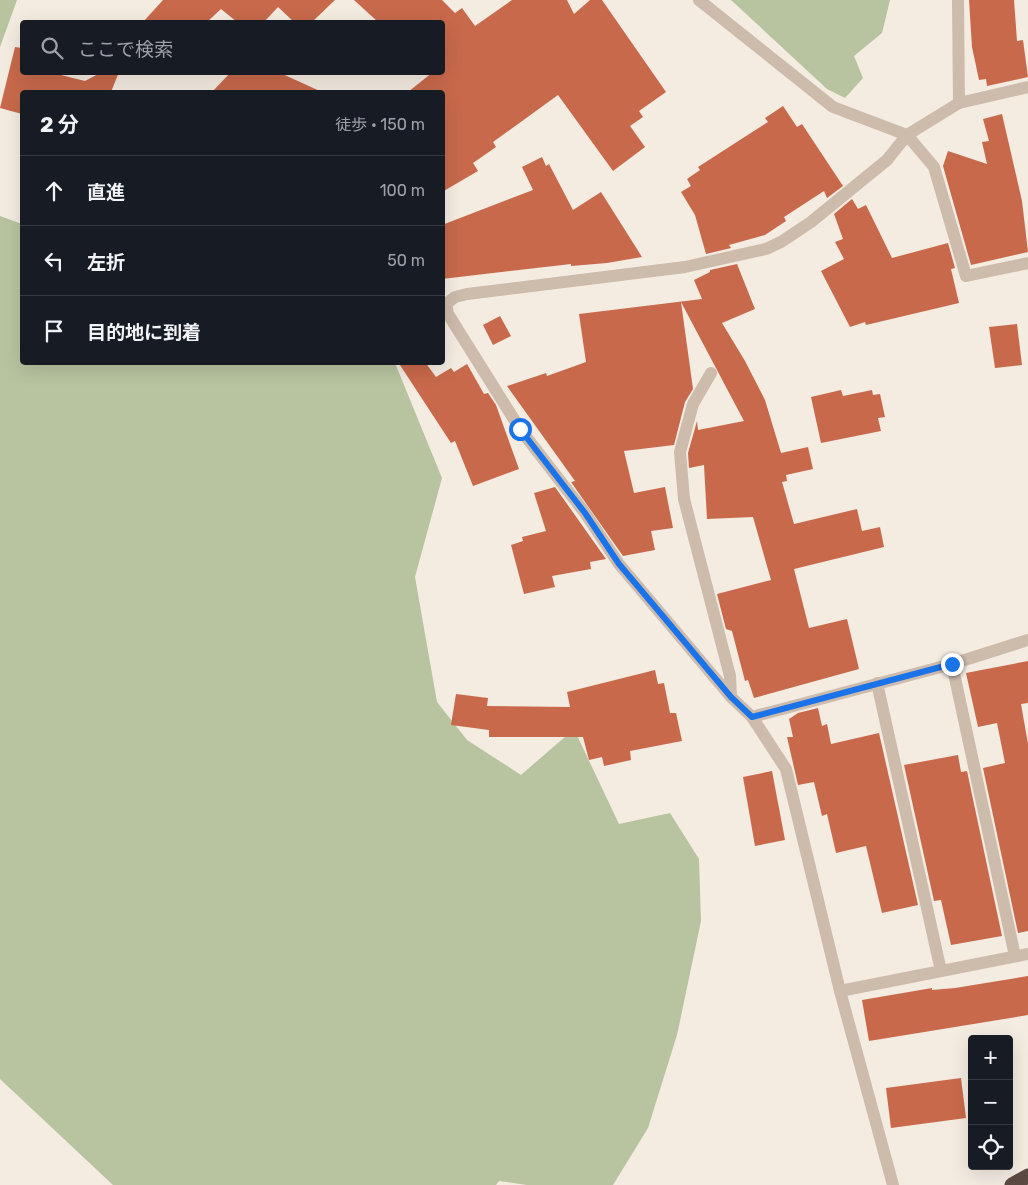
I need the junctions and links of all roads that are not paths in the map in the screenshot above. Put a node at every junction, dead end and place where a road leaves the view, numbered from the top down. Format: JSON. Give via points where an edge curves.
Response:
{"nodes":[{"id":1,"x":699,"y":0,"type":"edge"},
{"id":2,"x":958,"y":0,"type":"edge"},
{"id":3,"x":1028,"y":87,"type":"edge"},
{"id":4,"x":959,"y":103,"type":"junction"},
{"id":5,"x":907,"y":136,"type":"junction"},
{"id":6,"x":1028,"y":264,"type":"edge"},
{"id":7,"x":445,"y":302,"type":"edge"},
{"id":8,"x":445,"y":306,"type":"edge"},
{"id":9,"x":711,"y":373,"type":"dead end"},
{"id":10,"x":1028,"y":640,"type":"edge"},
{"id":11,"x":952,"y":664,"type":"junction"},
{"id":12,"x":877,"y":683,"type":"junction"},
{"id":13,"x":731,"y":697,"type":"junction"},
{"id":14,"x":752,"y":717,"type":"junction"},
{"id":15,"x":1022,"y":955,"type":"edge"},
{"id":16,"x":940,"y":971,"type":"junction"},
{"id":17,"x":840,"y":991,"type":"junction"},
{"id":18,"x":1028,"y":1176,"type":"edge"},
{"id":19,"x":893,"y":1185,"type":"edge"},
{"id":20,"x":1012,"y":1185,"type":"edge"}],
"edges":[{"from":1,"to":5,"type":"street","via":[[833,108]]},
{"from":2,"to":4,"type":"street"},
{"from":3,"to":4,"type":"street"},
{"from":4,"to":5,"type":"street"},
{"from":5,"to":6,"type":"street","via":[[934,166],[966,276]]},
{"from":5,"to":7,"type":"street","via":[[887,160],[811,222],[766,249],[685,268],[467,294]]},
{"from":8,"to":13,"type":"street","via":[[520,429],[585,513],[619,564]]},
{"from":9,"to":13,"type":"street","via":[[693,404],[680,452],[684,499],[730,676]]},
{"from":10,"to":11,"type":"street"},
{"from":11,"to":12,"type":"street"},
{"from":11,"to":15,"type":"street"},
{"from":12,"to":14,"type":"street"},
{"from":12,"to":16,"type":"street"},
{"from":13,"to":14,"type":"street"},
{"from":14,"to":17,"type":"street","via":[[786,769]]},
{"from":15,"to":16,"type":"street"},
{"from":16,"to":17,"type":"street"},
{"from":17,"to":19,"type":"street"},
{"from":18,"to":20,"type":"highway"}]}
